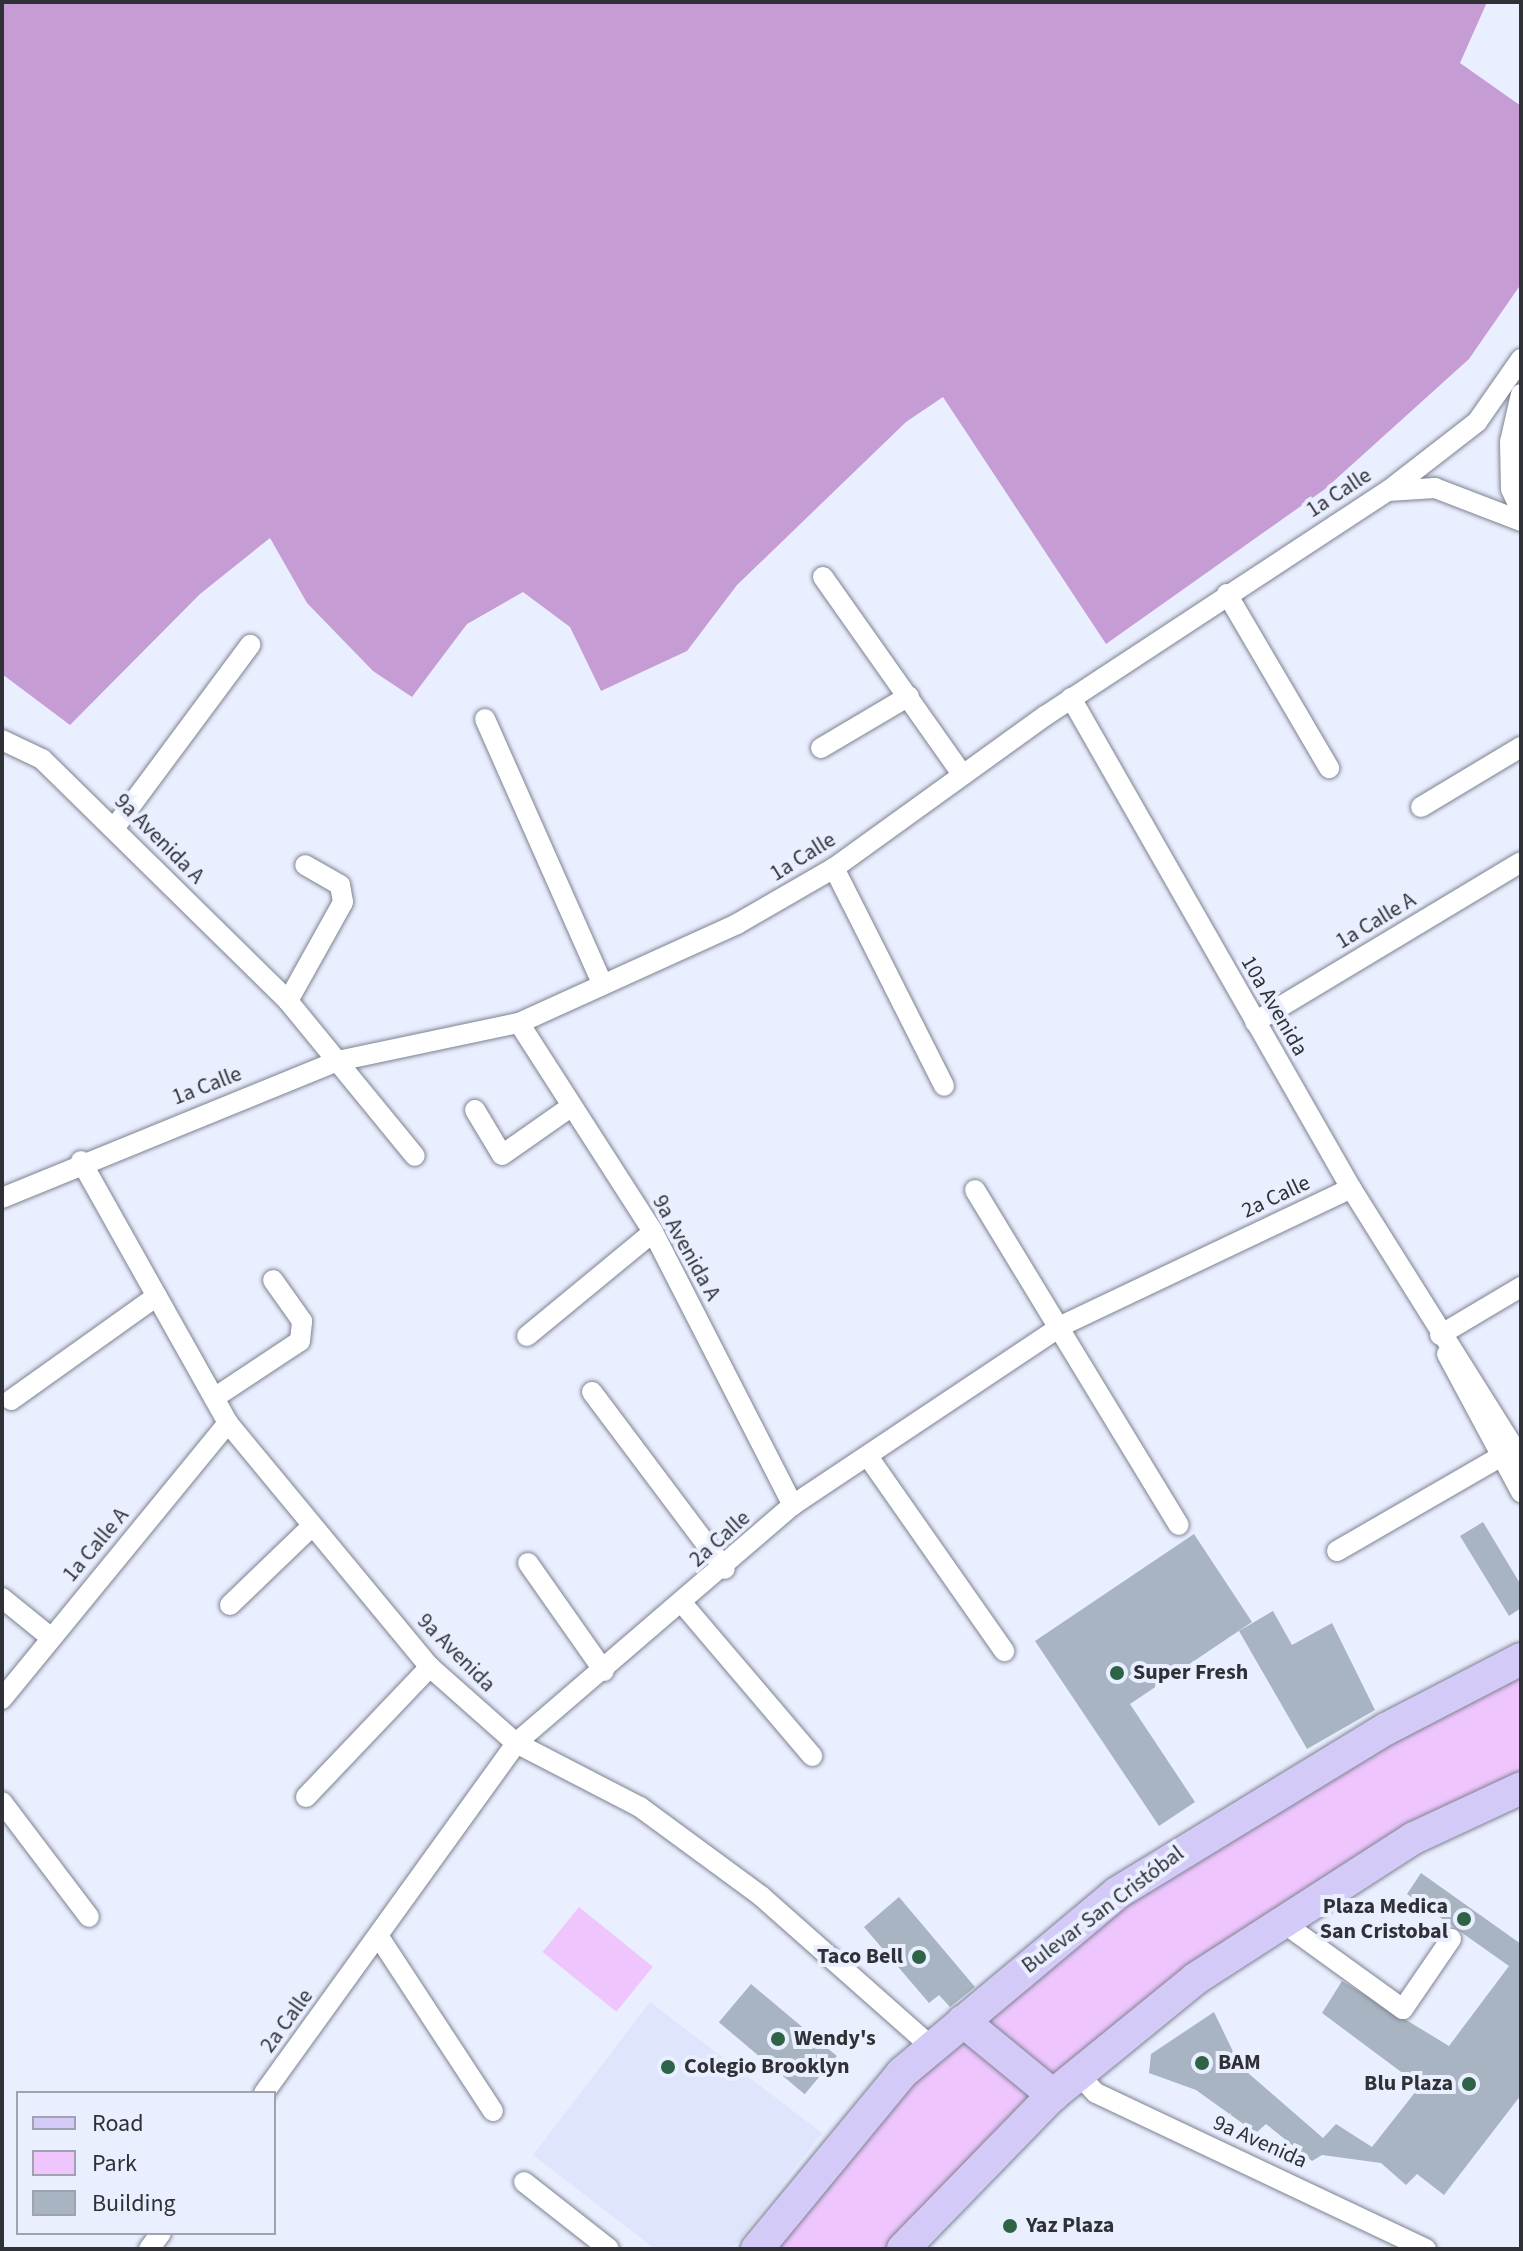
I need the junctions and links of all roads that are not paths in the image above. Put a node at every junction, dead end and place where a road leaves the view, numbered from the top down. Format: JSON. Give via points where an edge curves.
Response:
{"nodes":[{"id":1,"x":1521,"y":359,"type":"edge"},
{"id":2,"x":1521,"y":394,"type":"edge"},
{"id":3,"x":1388,"y":491,"type":"junction"},
{"id":4,"x":1521,"y":510,"type":"edge"},
{"id":5,"x":1521,"y":521,"type":"edge"},
{"id":6,"x":823,"y":577,"type":"dead end"},
{"id":7,"x":1227,"y":594,"type":"junction"},
{"id":8,"x":250,"y":645,"type":"dead end"},
{"id":9,"x":909,"y":696,"type":"junction"},
{"id":10,"x":1071,"y":698,"type":"junction"},
{"id":11,"x":485,"y":719,"type":"dead end"},
{"id":12,"x":2,"y":740,"type":"edge"},
{"id":13,"x":1521,"y":747,"type":"edge"},
{"id":14,"x":821,"y":748,"type":"dead end"},
{"id":15,"x":1329,"y":768,"type":"dead end"},
{"id":16,"x":962,"y":774,"type":"junction"},
{"id":17,"x":1421,"y":807,"type":"dead end"},
{"id":18,"x":115,"y":827,"type":"junction"},
{"id":19,"x":1521,"y":862,"type":"edge"},
{"id":20,"x":305,"y":865,"type":"dead end"},
{"id":21,"x":834,"y":868,"type":"junction"},
{"id":22,"x":602,"y":983,"type":"junction"},
{"id":23,"x":288,"y":1001,"type":"junction"},
{"id":24,"x":1255,"y":1022,"type":"junction"},
{"id":25,"x":519,"y":1023,"type":"junction"},
{"id":26,"x":338,"y":1061,"type":"junction"},
{"id":27,"x":944,"y":1086,"type":"dead end"},
{"id":28,"x":572,"y":1106,"type":"junction"},
{"id":29,"x":475,"y":1110,"type":"dead end"},
{"id":30,"x":415,"y":1156,"type":"dead end"},
{"id":31,"x":81,"y":1161,"type":"junction"},
{"id":32,"x":1351,"y":1188,"type":"junction"},
{"id":33,"x":975,"y":1190,"type":"dead end"},
{"id":34,"x":2,"y":1198,"type":"edge"},
{"id":35,"x":653,"y":1232,"type":"junction"},
{"id":36,"x":273,"y":1280,"type":"dead end"},
{"id":37,"x":1521,"y":1287,"type":"edge"},
{"id":38,"x":157,"y":1296,"type":"junction"},
{"id":39,"x":1061,"y":1326,"type":"junction"},
{"id":40,"x":1440,"y":1335,"type":"junction"},
{"id":41,"x":527,"y":1336,"type":"dead end"},
{"id":42,"x":592,"y":1392,"type":"dead end"},
{"id":43,"x":214,"y":1398,"type":"junction"},
{"id":44,"x":11,"y":1400,"type":"dead end"},
{"id":45,"x":228,"y":1423,"type":"junction"},
{"id":46,"x":869,"y":1458,"type":"junction"},
{"id":47,"x":1511,"y":1458,"type":"edge"},
{"id":48,"x":1521,"y":1492,"type":"edge"},
{"id":49,"x":793,"y":1505,"type":"junction"},
{"id":50,"x":1179,"y":1525,"type":"dead end"},
{"id":51,"x":312,"y":1526,"type":"junction"},
{"id":52,"x":1337,"y":1551,"type":"dead end"},
{"id":53,"x":528,"y":1563,"type":"dead end"},
{"id":54,"x":725,"y":1569,"type":"junction"},
{"id":55,"x":2,"y":1598,"type":"edge"},
{"id":56,"x":682,"y":1603,"type":"junction"},
{"id":57,"x":230,"y":1605,"type":"dead end"},
{"id":58,"x":50,"y":1637,"type":"junction"},
{"id":59,"x":1004,"y":1651,"type":"dead end"},
{"id":60,"x":1521,"y":1659,"type":"edge"},
{"id":61,"x":430,"y":1667,"type":"junction"},
{"id":62,"x":604,"y":1671,"type":"junction"},
{"id":63,"x":2,"y":1699,"type":"edge"},
{"id":64,"x":516,"y":1743,"type":"junction"},
{"id":65,"x":812,"y":1756,"type":"dead end"},
{"id":66,"x":1521,"y":1788,"type":"edge"},
{"id":67,"x":306,"y":1797,"type":"dead end"},
{"id":68,"x":2,"y":1802,"type":"edge"},
{"id":69,"x":89,"y":1917,"type":"dead end"},
{"id":70,"x":1278,"y":1919,"type":"junction"},
{"id":71,"x":379,"y":1937,"type":"junction"},
{"id":72,"x":1451,"y":1939,"type":"dead end"},
{"id":73,"x":963,"y":2021,"type":"junction"},
{"id":74,"x":933,"y":2048,"type":"junction"},
{"id":75,"x":1078,"y":2074,"type":"junction"},
{"id":76,"x":265,"y":2091,"type":"edge"},
{"id":77,"x":1053,"y":2095,"type":"junction"},
{"id":78,"x":493,"y":2111,"type":"dead end"},
{"id":79,"x":524,"y":2182,"type":"dead end"},
{"id":80,"x":609,"y":2249,"type":"edge"},
{"id":81,"x":757,"y":2249,"type":"edge"},
{"id":82,"x":903,"y":2249,"type":"edge"},
{"id":83,"x":1426,"y":2249,"type":"edge"}],
"edges":[{"from":1,"to":3,"type":"street","name":"1a Calle","via":[[1477,422]]},
{"from":2,"to":4,"type":"street","via":[[1510,442],[1511,489]]},
{"from":3,"to":5,"type":"street","via":[[1435,488]]},
{"from":3,"to":7,"type":"street","name":"1a Calle"},
{"from":6,"to":9,"type":"street"},
{"from":7,"to":10,"type":"street","name":"1a Calle"},
{"from":7,"to":15,"type":"street"},
{"from":8,"to":18,"type":"street"},
{"from":9,"to":14,"type":"street"},
{"from":9,"to":16,"type":"street"},
{"from":10,"to":16,"type":"street","name":"1a Calle"},
{"from":10,"to":24,"type":"street","name":"10a Avenida"},
{"from":11,"to":22,"type":"street"},
{"from":12,"to":18,"type":"street","name":"9a Avenida A","via":[[42,759]]},
{"from":13,"to":17,"type":"street"},
{"from":16,"to":21,"type":"street","name":"1a Calle"},
{"from":18,"to":23,"type":"street","name":"9a Avenida A"},
{"from":19,"to":24,"type":"street","name":"1a Calle A"},
{"from":20,"to":23,"type":"street","via":[[340,885],[343,902]]},
{"from":21,"to":22,"type":"street","name":"1a Calle","via":[[737,924]]},
{"from":21,"to":27,"type":"street"},
{"from":22,"to":25,"type":"street","name":"1a Calle"},
{"from":23,"to":26,"type":"street","name":"9a Avenida A"},
{"from":24,"to":32,"type":"street","name":"10a Avenida"},
{"from":25,"to":26,"type":"street","name":"1a Calle"},
{"from":25,"to":28,"type":"street","name":"9a Avenida A"},
{"from":26,"to":30,"type":"street","name":"9a Avenida A"},
{"from":26,"to":31,"type":"street","name":"1a Calle"},
{"from":28,"to":29,"type":"street","via":[[502,1155]]},
{"from":28,"to":35,"type":"street","name":"9a Avenida A"},
{"from":31,"to":34,"type":"street","name":"1a Calle"},
{"from":31,"to":38,"type":"street","name":"9a Avenida"},
{"from":32,"to":39,"type":"street","name":"2a Calle"},
{"from":32,"to":40,"type":"street","name":"10a Avenida"},
{"from":33,"to":39,"type":"street"},
{"from":35,"to":41,"type":"street"},
{"from":35,"to":49,"type":"street","name":"9a Avenida A"},
{"from":36,"to":43,"type":"street","via":[[302,1321],[300,1341]]},
{"from":37,"to":40,"type":"street"},
{"from":38,"to":43,"type":"street","name":"9a Avenida"},
{"from":38,"to":44,"type":"street"},
{"from":39,"to":46,"type":"street","name":"2a Calle"},
{"from":39,"to":50,"type":"street"},
{"from":40,"to":47,"type":"street","name":"10a Avenida","via":[[1460,1388]]},
{"from":42,"to":54,"type":"street"},
{"from":43,"to":45,"type":"street","name":"9a Avenida"},
{"from":45,"to":51,"type":"street","name":"9a Avenida"},
{"from":45,"to":58,"type":"street","name":"1a Calle A"},
{"from":46,"to":49,"type":"street","name":"2a Calle"},
{"from":46,"to":59,"type":"street"},
{"from":47,"to":48,"type":"street","name":"10a Avenida"},
{"from":47,"to":52,"type":"street"},
{"from":49,"to":54,"type":"street","name":"2a Calle"},
{"from":51,"to":57,"type":"street"},
{"from":51,"to":61,"type":"street","name":"9a Avenida"},
{"from":53,"to":62,"type":"street"},
{"from":54,"to":56,"type":"street","name":"2a Calle"},
{"from":55,"to":58,"type":"street"},
{"from":56,"to":62,"type":"street","name":"2a Calle"},
{"from":56,"to":65,"type":"street"},
{"from":58,"to":63,"type":"street","name":"1a Calle A"},
{"from":60,"to":73,"type":"main road","name":"Bulevar San Cristóbal","via":[[1191,1843],[1117,1893]]},
{"from":61,"to":64,"type":"street","name":"9a Avenida"},
{"from":61,"to":67,"type":"street"},
{"from":62,"to":64,"type":"street","name":"2a Calle"},
{"from":64,"to":71,"type":"street","name":"2a Calle"},
{"from":64,"to":74,"type":"street","name":"9a Avenida","via":[[640,1807],[799,1926]]},
{"from":66,"to":70,"type":"main road","via":[[1414,1838]]},
{"from":68,"to":69,"type":"street"},
{"from":70,"to":72,"type":"street","via":[[1403,2009]]},
{"from":70,"to":75,"type":"main road"},
{"from":71,"to":76,"type":"street","name":"2a Calle"},
{"from":71,"to":78,"type":"street"},
{"from":73,"to":74,"type":"main road","name":"Bulevar San Cristóbal"},
{"from":73,"to":77,"type":"main road"},
{"from":74,"to":81,"type":"main road","name":"Bulevar San Cristóbal","via":[[833,2149]]},
{"from":75,"to":77,"type":"main road"},
{"from":75,"to":83,"type":"street","name":"9a Avenida","via":[[1096,2093]]},
{"from":77,"to":82,"type":"main road"},
{"from":79,"to":80,"type":"street"}]}
